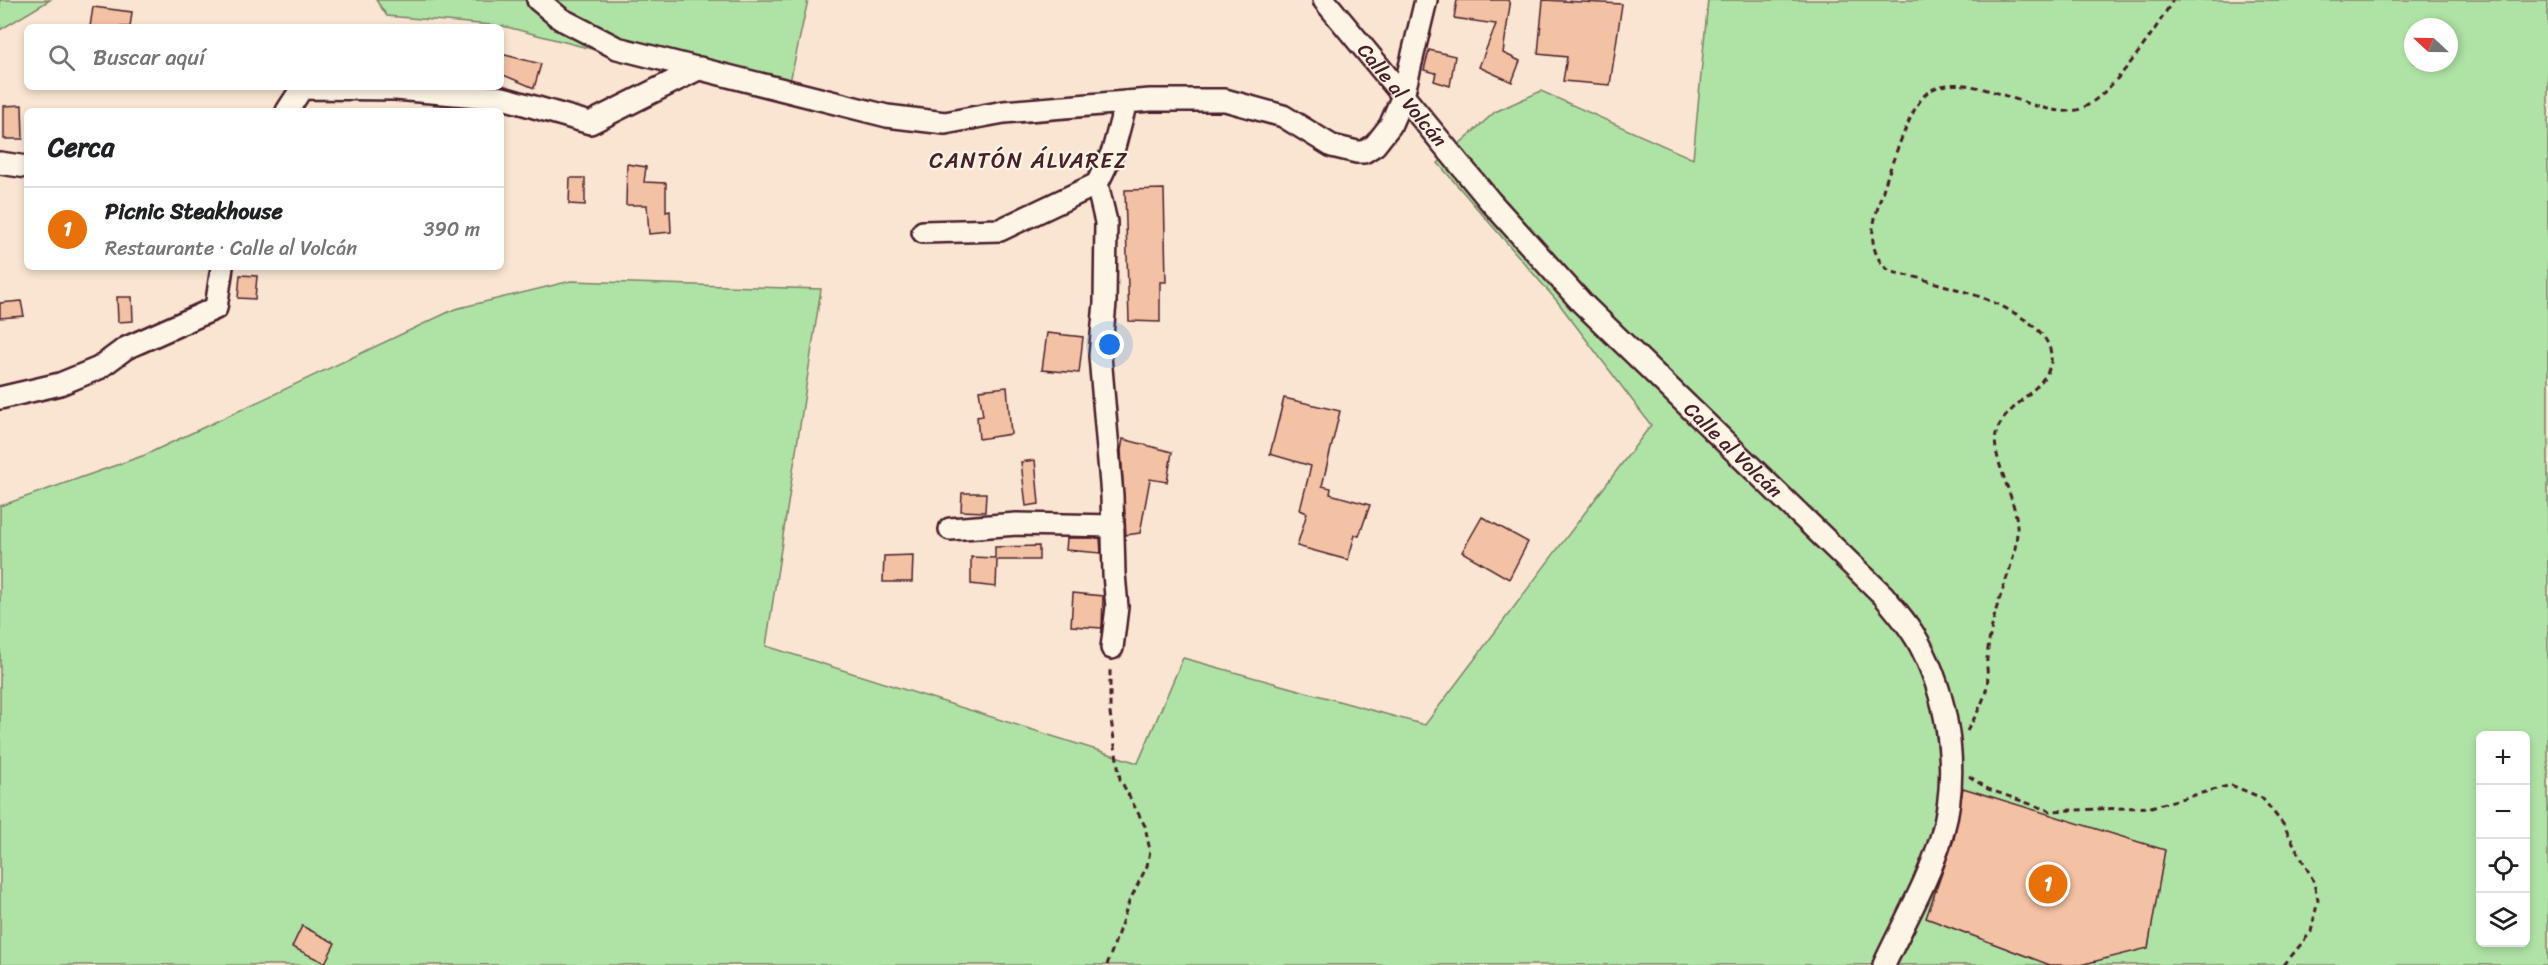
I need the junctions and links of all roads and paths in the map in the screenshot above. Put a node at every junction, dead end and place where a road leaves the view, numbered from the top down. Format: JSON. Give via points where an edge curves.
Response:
{"nodes":[{"id":1,"x":538,"y":0,"type":"edge"},
{"id":2,"x":1324,"y":0,"type":"edge"},
{"id":3,"x":1426,"y":0,"type":"edge"},
{"id":4,"x":2173,"y":0,"type":"edge"},
{"id":5,"x":700,"y":68,"type":"junction"},
{"id":6,"x":301,"y":90,"type":"edge"},
{"id":7,"x":405,"y":90,"type":"edge"},
{"id":8,"x":1403,"y":96,"type":"junction"},
{"id":9,"x":1126,"y":102,"type":"junction"},
{"id":10,"x":289,"y":108,"type":"edge"},
{"id":11,"x":0,"y":163,"type":"edge"},
{"id":12,"x":24,"y":167,"type":"edge"},
{"id":13,"x":1097,"y":184,"type":"junction"},
{"id":14,"x":923,"y":231,"type":"dead end"},
{"id":15,"x":222,"y":270,"type":"edge"},
{"id":16,"x":0,"y":398,"type":"edge"},
{"id":17,"x":1113,"y":526,"type":"junction"},
{"id":18,"x":950,"y":529,"type":"dead end"},
{"id":19,"x":1112,"y":648,"type":"joint"},
{"id":20,"x":1951,"y":763,"type":"junction"},
{"id":21,"x":1107,"y":965,"type":"edge"},
{"id":22,"x":1884,"y":965,"type":"edge"},
{"id":23,"x":2284,"y":965,"type":"edge"}],
"edges":[{"from":1,"to":5,"type":"street","via":[[561,19],[601,42]]},
{"from":2,"to":8,"type":"street","name":"Calle al Volcán"},
{"from":3,"to":8,"type":"street"},
{"from":4,"to":20,"type":"path","via":[[2159,25],[2099,100],[2076,110],[2054,110],[1988,90],[1945,85],[1926,93],[1909,120],[1878,209],[1874,251],[1888,269],[1985,298],[2024,318],[2041,332],[2050,347],[2049,370],[2009,412],[1996,435],[2000,466],[2012,494],[2016,549],[1995,612],[1986,660],[1988,684]]},
{"from":5,"to":7,"type":"street","via":[[590,123],[503,99]]},
{"from":5,"to":9,"type":"street","via":[[887,116],[927,122]]},
{"from":6,"to":10,"type":"street"},
{"from":8,"to":9,"type":"street","via":[[1384,135],[1370,148],[1357,152],[1332,146],[1283,116],[1225,100]]},
{"from":8,"to":20,"type":"street","name":"Calle al Volcán","via":[[1582,303],[1883,595],[1911,630],[1931,669]]},
{"from":9,"to":13,"type":"street","via":[[1118,138]]},
{"from":11,"to":12,"type":"street"},
{"from":13,"to":14,"type":"street","via":[[1000,230]]},
{"from":13,"to":17,"type":"street","via":[[1106,222],[1100,356]]},
{"from":15,"to":16,"type":"street","via":[[216,308],[126,348],[99,368],[60,384]]},
{"from":17,"to":18,"type":"street","via":[[1017,524]]},
{"from":17,"to":19,"type":"street","via":[[1117,607]]},
{"from":19,"to":21,"type":"path","via":[[1110,713],[1114,748],[1120,779],[1145,826],[1150,851]]},
{"from":20,"to":22,"type":"street","name":"Calle al Volcán","via":[[1943,833]]},
{"from":20,"to":23,"type":"path","via":[[1988,789],[2050,811],[2151,807],[2231,785],[2262,798],[2283,824],[2313,880],[2318,900],[2311,932]]}]}
